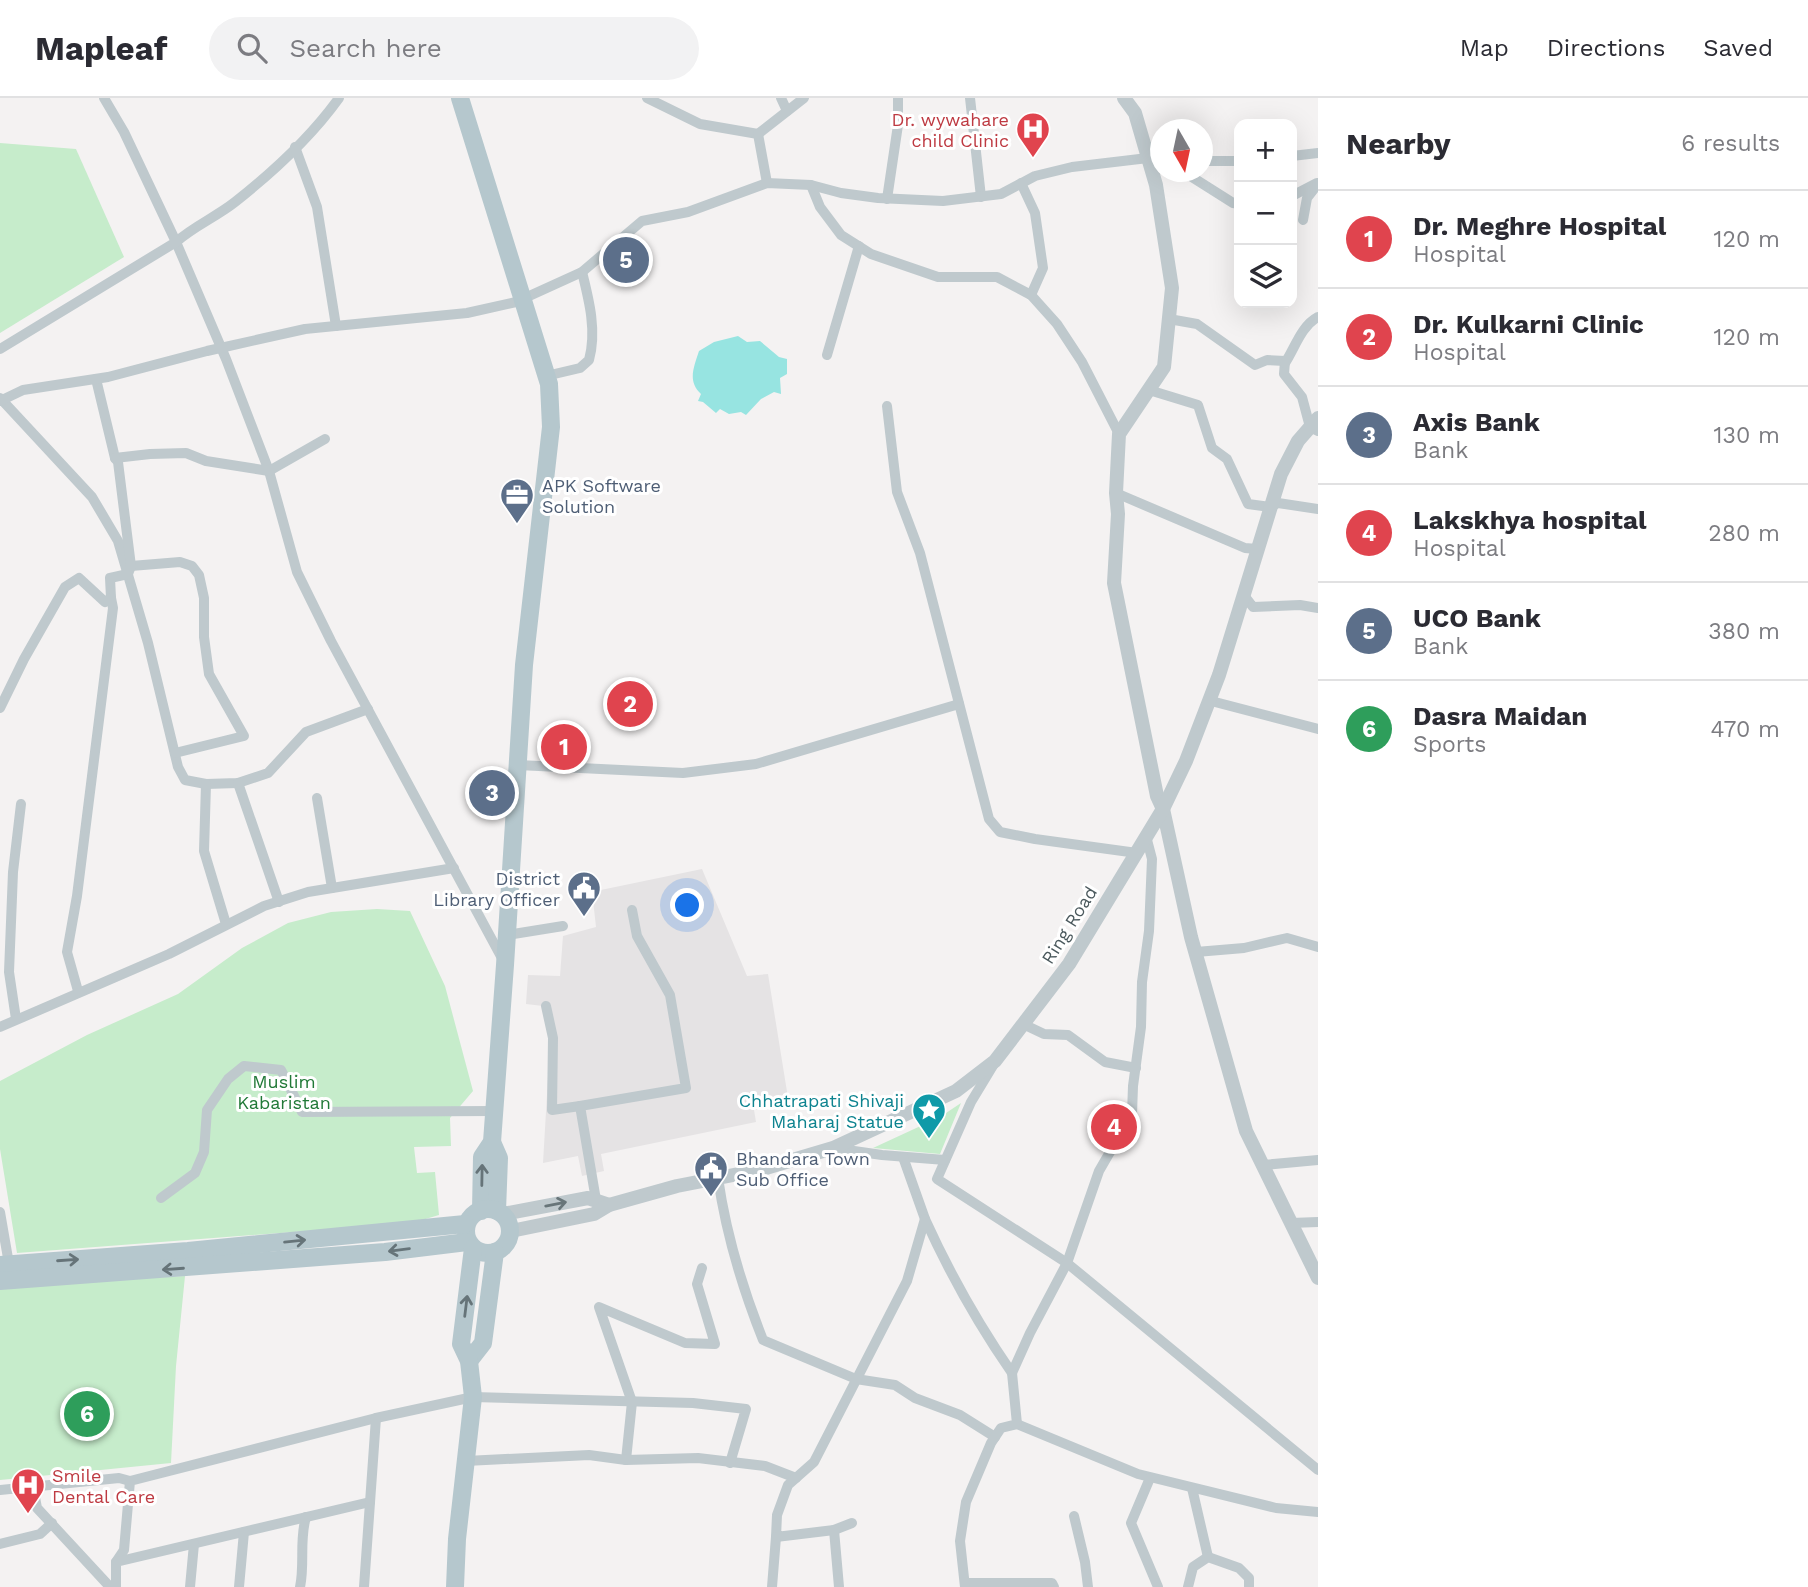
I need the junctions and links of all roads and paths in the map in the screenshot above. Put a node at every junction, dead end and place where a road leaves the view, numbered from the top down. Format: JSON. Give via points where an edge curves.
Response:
{"nodes":[{"id":1,"x":104,"y":98,"type":"edge"},
{"id":2,"x":340,"y":98,"type":"edge"},
{"id":3,"x":460,"y":98,"type":"edge"},
{"id":4,"x":647,"y":98,"type":"edge"},
{"id":5,"x":781,"y":98,"type":"edge"},
{"id":6,"x":804,"y":98,"type":"edge"},
{"id":7,"x":898,"y":98,"type":"edge"},
{"id":8,"x":970,"y":98,"type":"edge"},
{"id":9,"x":1124,"y":98,"type":"edge"},
{"id":10,"x":787,"y":111,"type":"junction"},
{"id":11,"x":758,"y":134,"type":"junction"},
{"id":12,"x":295,"y":148,"type":"junction"},
{"id":13,"x":1150,"y":149,"type":"edge"},
{"id":14,"x":1318,"y":153,"type":"edge"},
{"id":15,"x":1297,"y":155,"type":"edge"},
{"id":16,"x":1150,"y":159,"type":"edge"},
{"id":17,"x":1213,"y":161,"type":"edge"},
{"id":18,"x":1234,"y":161,"type":"edge"},
{"id":19,"x":1156,"y":182,"type":"edge"},
{"id":20,"x":1200,"y":182,"type":"edge"},
{"id":21,"x":767,"y":183,"type":"junction"},
{"id":22,"x":1021,"y":183,"type":"junction"},
{"id":23,"x":1318,"y":183,"type":"edge"},
{"id":24,"x":811,"y":185,"type":"junction"},
{"id":25,"x":1297,"y":194,"type":"edge"},
{"id":26,"x":981,"y":197,"type":"junction"},
{"id":27,"x":887,"y":199,"type":"junction"},
{"id":28,"x":1234,"y":203,"type":"edge"},
{"id":29,"x":1303,"y":220,"type":"dead end"},
{"id":30,"x":176,"y":242,"type":"junction"},
{"id":31,"x":859,"y":246,"type":"junction"},
{"id":32,"x":582,"y":272,"type":"junction"},
{"id":33,"x":1031,"y":295,"type":"junction"},
{"id":34,"x":522,"y":299,"type":"junction"},
{"id":35,"x":1318,"y":317,"type":"edge"},
{"id":36,"x":1169,"y":319,"type":"junction"},
{"id":37,"x":336,"y":326,"type":"junction"},
{"id":38,"x":221,"y":348,"type":"junction"},
{"id":39,"x":0,"y":349,"type":"edge"},
{"id":40,"x":827,"y":355,"type":"dead end"},
{"id":41,"x":1284,"y":363,"type":"junction"},
{"id":42,"x":546,"y":376,"type":"junction"},
{"id":43,"x":96,"y":379,"type":"junction"},
{"id":44,"x":1149,"y":390,"type":"junction"},
{"id":45,"x":1,"y":400,"type":"edge"},
{"id":46,"x":887,"y":406,"type":"dead end"},
{"id":47,"x":1315,"y":425,"type":"edge"},
{"id":48,"x":1119,"y":434,"type":"junction"},
{"id":49,"x":325,"y":439,"type":"dead end"},
{"id":50,"x":115,"y":458,"type":"junction"},
{"id":51,"x":270,"y":471,"type":"junction"},
{"id":52,"x":1116,"y":493,"type":"junction"},
{"id":53,"x":1270,"y":507,"type":"junction"},
{"id":54,"x":1318,"y":509,"type":"edge"},
{"id":55,"x":1257,"y":548,"type":"junction"},
{"id":56,"x":129,"y":570,"type":"junction"},
{"id":57,"x":1243,"y":594,"type":"junction"},
{"id":58,"x":111,"y":597,"type":"junction"},
{"id":59,"x":1318,"y":608,"type":"edge"},
{"id":60,"x":1210,"y":697,"type":"junction"},
{"id":61,"x":959,"y":704,"type":"junction"},
{"id":62,"x":0,"y":708,"type":"edge"},
{"id":63,"x":368,"y":709,"type":"junction"},
{"id":64,"x":1318,"y":729,"type":"edge"},
{"id":65,"x":175,"y":753,"type":"junction"},
{"id":66,"x":518,"y":765,"type":"junction"},
{"id":67,"x":238,"y":783,"type":"junction"},
{"id":68,"x":206,"y":784,"type":"junction"},
{"id":69,"x":317,"y":798,"type":"dead end"},
{"id":70,"x":21,"y":804,"type":"dead end"},
{"id":71,"x":1163,"y":809,"type":"junction"},
{"id":72,"x":1146,"y":836,"type":"junction"},
{"id":73,"x":1137,"y":853,"type":"junction"},
{"id":74,"x":453,"y":868,"type":"junction"},
{"id":75,"x":332,"y":888,"type":"junction"},
{"id":76,"x":279,"y":902,"type":"junction"},
{"id":77,"x":632,"y":910,"type":"dead end"},
{"id":78,"x":226,"y":924,"type":"junction"},
{"id":79,"x":563,"y":926,"type":"dead end"},
{"id":80,"x":507,"y":935,"type":"junction"},
{"id":81,"x":1318,"y":947,"type":"edge"},
{"id":82,"x":1196,"y":953,"type":"junction"},
{"id":83,"x":505,"y":965,"type":"junction"},
{"id":84,"x":78,"y":991,"type":"junction"},
{"id":85,"x":546,"y":1006,"type":"dead end"},
{"id":86,"x":16,"y":1019,"type":"junction"},
{"id":87,"x":1025,"y":1025,"type":"junction"},
{"id":88,"x":0,"y":1027,"type":"edge"},
{"id":89,"x":995,"y":1062,"type":"junction"},
{"id":90,"x":1136,"y":1068,"type":"junction"},
{"id":91,"x":580,"y":1106,"type":"junction"},
{"id":92,"x":494,"y":1111,"type":"junction"},
{"id":93,"x":833,"y":1148,"type":"junction"},
{"id":94,"x":902,"y":1157,"type":"junction"},
{"id":95,"x":945,"y":1160,"type":"junction"},
{"id":96,"x":1318,"y":1160,"type":"edge"},
{"id":97,"x":1263,"y":1165,"type":"junction"},
{"id":98,"x":718,"y":1178,"type":"junction"},
{"id":99,"x":161,"y":1198,"type":"dead end"},
{"id":100,"x":602,"y":1203,"type":"junction"},
{"id":101,"x":0,"y":1212,"type":"edge"},
{"id":102,"x":494,"y":1212,"type":"junction"},
{"id":103,"x":925,"y":1219,"type":"junction"},
{"id":104,"x":1318,"y":1222,"type":"edge"},
{"id":105,"x":1291,"y":1223,"type":"junction"},
{"id":106,"x":511,"y":1231,"type":"junction"},
{"id":107,"x":469,"y":1238,"type":"junction"},
{"id":108,"x":495,"y":1252,"type":"junction"},
{"id":109,"x":232,"y":1256,"type":"junction"},
{"id":110,"x":1067,"y":1263,"type":"junction"},
{"id":111,"x":4,"y":1265,"type":"edge"},
{"id":112,"x":702,"y":1268,"type":"dead end"},
{"id":113,"x":1318,"y":1278,"type":"edge"},
{"id":114,"x":0,"y":1282,"type":"edge"},
{"id":115,"x":470,"y":1362,"type":"junction"},
{"id":116,"x":1012,"y":1373,"type":"junction"},
{"id":117,"x":856,"y":1379,"type":"junction"},
{"id":118,"x":473,"y":1398,"type":"junction"},
{"id":119,"x":632,"y":1402,"type":"junction"},
{"id":120,"x":376,"y":1418,"type":"junction"},
{"id":121,"x":1017,"y":1424,"type":"junction"},
{"id":122,"x":995,"y":1437,"type":"junction"},
{"id":123,"x":626,"y":1460,"type":"junction"},
{"id":124,"x":466,"y":1461,"type":"junction"},
{"id":125,"x":730,"y":1462,"type":"junction"},
{"id":126,"x":1318,"y":1470,"type":"edge"},
{"id":127,"x":796,"y":1478,"type":"junction"},
{"id":128,"x":1150,"y":1478,"type":"junction"},
{"id":129,"x":130,"y":1482,"type":"junction"},
{"id":130,"x":33,"y":1487,"type":"junction"},
{"id":131,"x":1192,"y":1488,"type":"junction"},
{"id":132,"x":0,"y":1490,"type":"edge"},
{"id":133,"x":370,"y":1502,"type":"junction"},
{"id":134,"x":1318,"y":1512,"type":"edge"},
{"id":135,"x":1074,"y":1516,"type":"dead end"},
{"id":136,"x":306,"y":1517,"type":"junction"},
{"id":137,"x":52,"y":1523,"type":"junction"},
{"id":138,"x":852,"y":1524,"type":"dead end"},
{"id":139,"x":834,"y":1530,"type":"junction"},
{"id":140,"x":244,"y":1532,"type":"junction"},
{"id":141,"x":776,"y":1537,"type":"junction"},
{"id":142,"x":0,"y":1544,"type":"edge"},
{"id":143,"x":194,"y":1544,"type":"junction"},
{"id":144,"x":1208,"y":1557,"type":"junction"},
{"id":145,"x":116,"y":1562,"type":"junction"},
{"id":146,"x":965,"y":1585,"type":"edge"},
{"id":147,"x":110,"y":1587,"type":"edge"},
{"id":148,"x":116,"y":1587,"type":"edge"},
{"id":149,"x":190,"y":1587,"type":"edge"},
{"id":150,"x":239,"y":1587,"type":"edge"},
{"id":151,"x":300,"y":1587,"type":"edge"},
{"id":152,"x":364,"y":1587,"type":"edge"},
{"id":153,"x":454,"y":1587,"type":"edge"},
{"id":154,"x":772,"y":1587,"type":"edge"},
{"id":155,"x":839,"y":1587,"type":"edge"},
{"id":156,"x":1054,"y":1587,"type":"edge"},
{"id":157,"x":1088,"y":1587,"type":"edge"},
{"id":158,"x":1158,"y":1587,"type":"edge"},
{"id":159,"x":1188,"y":1587,"type":"edge"},
{"id":160,"x":1249,"y":1587,"type":"edge"}],
"edges":[{"from":1,"to":30,"type":"street"},
{"from":2,"to":12,"type":"street"},
{"from":3,"to":34,"type":"main road"},
{"from":4,"to":11,"type":"street","via":[[700,124]]},
{"from":5,"to":10,"type":"street"},
{"from":6,"to":10,"type":"street"},
{"from":7,"to":27,"type":"street"},
{"from":8,"to":26,"type":"street"},
{"from":9,"to":13,"type":"street"},
{"from":10,"to":11,"type":"street"},
{"from":11,"to":21,"type":"street"},
{"from":12,"to":30,"type":"street","via":[[233,204]]},
{"from":12,"to":37,"type":"street","via":[[317,207]]},
{"from":14,"to":15,"type":"street"},
{"from":16,"to":22,"type":"street","via":[[1072,167]]},
{"from":17,"to":18,"type":"street"},
{"from":19,"to":36,"type":"street","via":[[1172,288]]},
{"from":20,"to":28,"type":"street"},
{"from":21,"to":24,"type":"street"},
{"from":21,"to":32,"type":"street","via":[[688,212],[642,221]]},
{"from":22,"to":26,"type":"street","via":[[1001,194]]},
{"from":22,"to":33,"type":"street","via":[[1035,213],[1043,268]]},
{"from":23,"to":25,"type":"street"},
{"from":23,"to":29,"type":"street","via":[[1307,198]]},
{"from":24,"to":27,"type":"street"},
{"from":24,"to":31,"type":"street","via":[[820,207],[841,235]]},
{"from":26,"to":27,"type":"street"},
{"from":30,"to":38,"type":"street"},
{"from":30,"to":39,"type":"street"},
{"from":31,"to":33,"type":"street","via":[[938,277],[996,277]]},
{"from":31,"to":40,"type":"street"},
{"from":32,"to":34,"type":"street"},
{"from":32,"to":42,"type":"street","via":[[593,333],[589,360],[580,368]]},
{"from":33,"to":48,"type":"street","via":[[1082,362]]},
{"from":34,"to":37,"type":"street","via":[[467,313]]},
{"from":34,"to":42,"type":"main road"},
{"from":35,"to":41,"type":"street"},
{"from":36,"to":41,"type":"street","via":[[1197,324],[1255,365],[1267,360]]},
{"from":36,"to":44,"type":"street","via":[[1164,367]]},
{"from":37,"to":38,"type":"street"},
{"from":38,"to":43,"type":"street"},
{"from":38,"to":51,"type":"street"},
{"from":41,"to":47,"type":"street","via":[[1284,373]]},
{"from":42,"to":66,"type":"main road","via":[[551,426],[524,665]]},
{"from":43,"to":45,"type":"street","via":[[23,390]]},
{"from":43,"to":50,"type":"street"},
{"from":44,"to":48,"type":"street"},
{"from":44,"to":53,"type":"street","via":[[1198,405],[1212,448],[1227,459],[1248,504]]},
{"from":45,"to":56,"type":"street","via":[[92,497]]},
{"from":46,"to":61,"type":"street","via":[[897,492],[920,554]]},
{"from":47,"to":53,"type":"street","name":"Ring Road","via":[[1298,441]]},
{"from":48,"to":52,"type":"street"},
{"from":49,"to":51,"type":"street"},
{"from":50,"to":51,"type":"street","via":[[186,453],[206,461]]},
{"from":50,"to":56,"type":"street"},
{"from":51,"to":63,"type":"street","via":[[297,572]]},
{"from":52,"to":55,"type":"street","via":[[1245,548]]},
{"from":52,"to":71,"type":"street","via":[[1114,583]]},
{"from":53,"to":54,"type":"street","via":[[1278,503]]},
{"from":53,"to":55,"type":"street","name":"Ring Road"},
{"from":55,"to":57,"type":"street","name":"Ring Road"},
{"from":56,"to":58,"type":"street","via":[[110,578]]},
{"from":56,"to":65,"type":"street"},
{"from":56,"to":65,"type":"street","via":[[180,562],[199,575],[209,674],[244,736]]},
{"from":57,"to":59,"type":"street","via":[[1253,607]]},
{"from":57,"to":60,"type":"street","name":"Ring Road"},
{"from":58,"to":62,"type":"street","via":[[105,603],[79,578],[65,587]]},
{"from":58,"to":84,"type":"street","via":[[105,674],[67,952]]},
{"from":60,"to":64,"type":"street"},
{"from":60,"to":71,"type":"street","name":"Ring Road"},
{"from":61,"to":66,"type":"street","via":[[756,764],[683,773]]},
{"from":61,"to":73,"type":"street","via":[[989,819],[1000,832]]},
{"from":63,"to":67,"type":"street","via":[[306,732],[268,773]]},
{"from":63,"to":74,"type":"street"},
{"from":65,"to":68,"type":"street","via":[[185,780]]},
{"from":66,"to":80,"type":"main road"},
{"from":67,"to":68,"type":"street"},
{"from":67,"to":76,"type":"street"},
{"from":68,"to":78,"type":"street","via":[[204,851]]},
{"from":69,"to":75,"type":"street"},
{"from":70,"to":86,"type":"street","via":[[9,972]]},
{"from":71,"to":72,"type":"street","name":"Ring Road"},
{"from":71,"to":82,"type":"street"},
{"from":72,"to":73,"type":"street","name":"Ring Road"},
{"from":72,"to":90,"type":"street","via":[[1152,859],[1149,931]]},
{"from":73,"to":87,"type":"street","name":"Ring Road","via":[[1069,964]]},
{"from":74,"to":75,"type":"street"},
{"from":74,"to":83,"type":"street"},
{"from":75,"to":76,"type":"street"},
{"from":76,"to":78,"type":"street"},
{"from":77,"to":91,"type":"street","via":[[637,936],[670,995],[686,1088]]},
{"from":78,"to":84,"type":"street","via":[[169,954]]},
{"from":79,"to":80,"type":"street"},
{"from":80,"to":83,"type":"main road"},
{"from":81,"to":82,"type":"street","via":[[1287,938]]},
{"from":82,"to":97,"type":"street","via":[[1246,1131]]},
{"from":83,"to":92,"type":"main road"},
{"from":84,"to":86,"type":"street"},
{"from":85,"to":91,"type":"street","via":[[553,1038],[552,1110]]},
{"from":86,"to":88,"type":"street"},
{"from":87,"to":89,"type":"street","name":"Ring Road"},
{"from":87,"to":90,"type":"street","via":[[1044,1034],[1068,1035],[1105,1062]]},
{"from":89,"to":93,"type":"street","name":"Ring Road","via":[[956,1091]]},
{"from":89,"to":95,"type":"street"},
{"from":90,"to":110,"type":"street","via":[[1132,1114],[1099,1171]]},
{"from":91,"to":100,"type":"street"},
{"from":92,"to":99,"type":"street","via":[[303,1112],[281,1070],[244,1066],[228,1079],[207,1110],[204,1152],[195,1173]]},
{"from":92,"to":102,"type":"main road","via":[[492,1142],[499,1158]]},
{"from":93,"to":94,"type":"street"},
{"from":93,"to":98,"type":"street","name":"Ring Road"},
{"from":94,"to":95,"type":"street"},
{"from":94,"to":103,"type":"street"},
{"from":95,"to":110,"type":"street","via":[[937,1179]]},
{"from":96,"to":97,"type":"street"},
{"from":97,"to":105,"type":"street"},
{"from":98,"to":100,"type":"street","name":"Ring Road"},
{"from":98,"to":117,"type":"street","via":[[738,1272],[763,1340]]},
{"from":102,"to":100,"type":"street","name":"Ring Road","one_way":true,"via":[[588,1198]]},
{"from":100,"to":106,"type":"street","name":"Ring Road","via":[[594,1214]]},
{"from":101,"to":111,"type":"street"},
{"from":102,"to":106,"type":"main road","via":[[510,1223]]},
{"from":102,"to":107,"type":"main road","via":[[475,1213]]},
{"from":103,"to":116,"type":"street","via":[[947,1268]]},
{"from":103,"to":117,"type":"street","via":[[907,1281]]},
{"from":104,"to":105,"type":"street"},
{"from":105,"to":113,"type":"street"},
{"from":106,"to":108,"type":"main road"},
{"from":107,"to":108,"type":"main road","via":[[483,1252]]},
{"from":107,"to":109,"type":"main road","via":[[385,1252]]},
{"from":115,"to":107,"type":"main road","one_way":true,"via":[[461,1344]]},
{"from":108,"to":115,"type":"main road","via":[[483,1343]]},
{"from":111,"to":109,"type":"main road","one_way":true},
{"from":109,"to":114,"type":"main road","one_way":true},
{"from":110,"to":116,"type":"street"},
{"from":110,"to":126,"type":"street"},
{"from":112,"to":119,"type":"street","via":[[697,1284],[715,1344],[685,1343],[599,1307]]},
{"from":115,"to":118,"type":"main road"},
{"from":116,"to":121,"type":"street"},
{"from":117,"to":122,"type":"street","via":[[895,1385]]},
{"from":117,"to":127,"type":"street","via":[[814,1462]]},
{"from":118,"to":119,"type":"street"},
{"from":118,"to":120,"type":"street"},
{"from":118,"to":124,"type":"main road"},
{"from":119,"to":123,"type":"street"},
{"from":119,"to":125,"type":"street","via":[[746,1409]]},
{"from":120,"to":129,"type":"street"},
{"from":120,"to":133,"type":"street"},
{"from":121,"to":122,"type":"street","via":[[1001,1428]]},
{"from":121,"to":128,"type":"street"},
{"from":122,"to":146,"type":"street","via":[[966,1502],[960,1541]]},
{"from":123,"to":124,"type":"street","via":[[589,1455]]},
{"from":123,"to":125,"type":"street"},
{"from":124,"to":153,"type":"main road"},
{"from":125,"to":127,"type":"street","via":[[765,1466]]},
{"from":127,"to":141,"type":"street","via":[[788,1485],[777,1515]]},
{"from":128,"to":131,"type":"street"},
{"from":128,"to":158,"type":"street","via":[[1132,1523]]},
{"from":129,"to":130,"type":"street","via":[[119,1478]]},
{"from":129,"to":145,"type":"street","via":[[124,1550]]},
{"from":130,"to":132,"type":"street"},
{"from":130,"to":137,"type":"street","via":[[37,1508]]},
{"from":131,"to":134,"type":"street","via":[[1276,1508]]},
{"from":131,"to":144,"type":"street"},
{"from":133,"to":136,"type":"street"},
{"from":133,"to":152,"type":"street"},
{"from":135,"to":157,"type":"street"},
{"from":136,"to":140,"type":"street"},
{"from":136,"to":151,"type":"street","via":[[301,1532]]},
{"from":137,"to":142,"type":"street","via":[[40,1534]]},
{"from":137,"to":147,"type":"street"},
{"from":138,"to":139,"type":"street"},
{"from":139,"to":141,"type":"street"},
{"from":139,"to":155,"type":"street"},
{"from":140,"to":143,"type":"street"},
{"from":140,"to":150,"type":"street"},
{"from":141,"to":154,"type":"street"},
{"from":143,"to":145,"type":"street"},
{"from":143,"to":149,"type":"street"},
{"from":144,"to":159,"type":"street","via":[[1193,1567]]},
{"from":144,"to":160,"type":"street","via":[[1239,1568],[1249,1578]]},
{"from":145,"to":148,"type":"street"},
{"from":146,"to":156,"type":"street","via":[[1052,1583]]}]}
